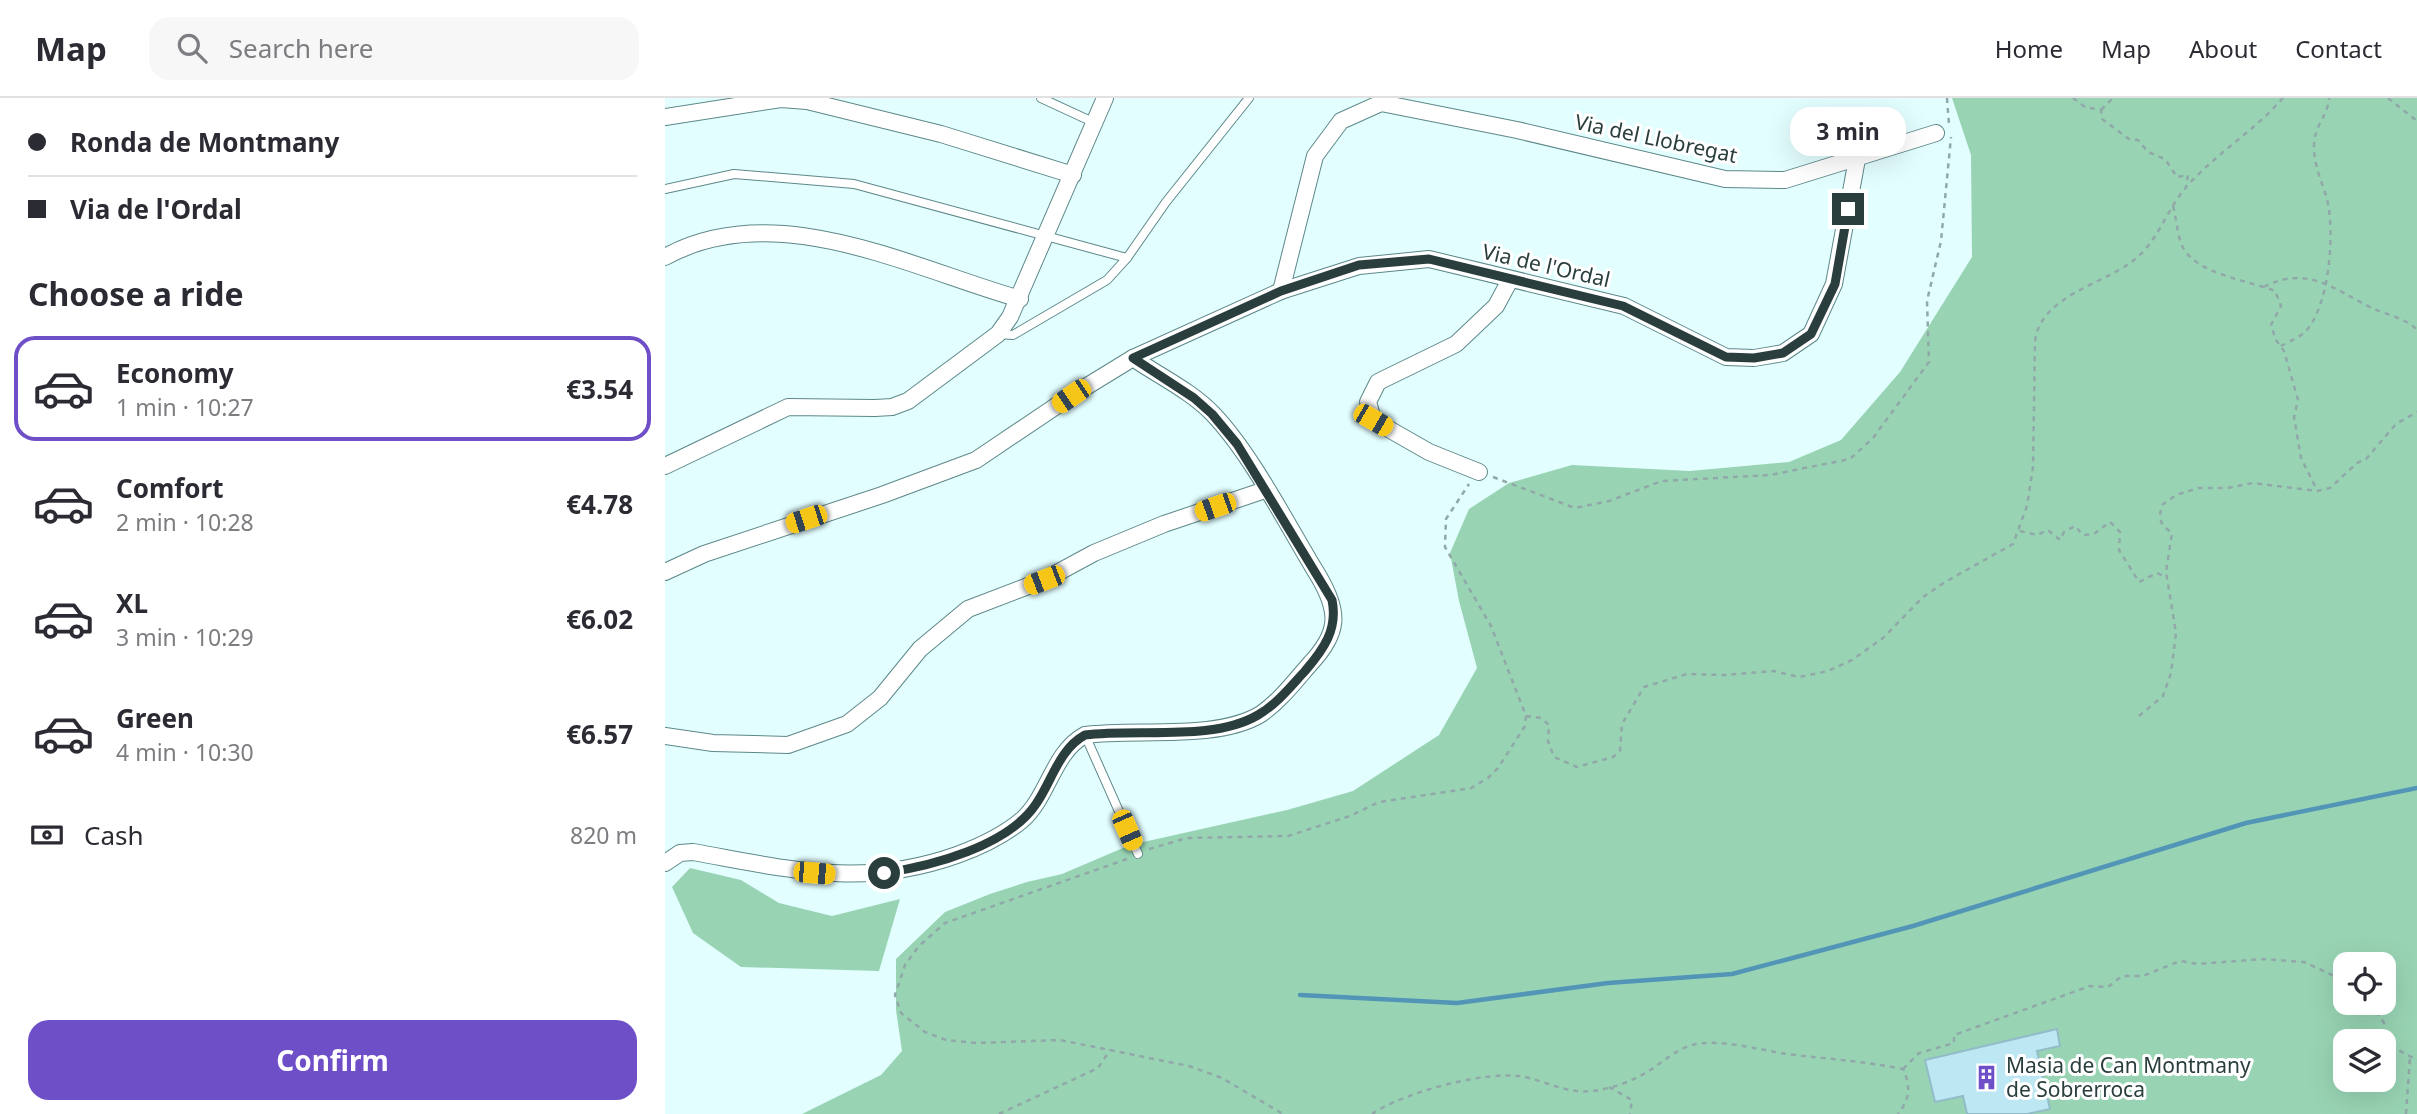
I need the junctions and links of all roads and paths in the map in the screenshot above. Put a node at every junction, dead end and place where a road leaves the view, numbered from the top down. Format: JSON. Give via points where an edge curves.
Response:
{"nodes":[{"id":1,"x":781,"y":98,"type":"edge"},
{"id":2,"x":1041,"y":98,"type":"edge"},
{"id":3,"x":1105,"y":98,"type":"edge"},
{"id":4,"x":1249,"y":98,"type":"edge"},
{"id":5,"x":1947,"y":98,"type":"edge"},
{"id":6,"x":2073,"y":98,"type":"edge"},
{"id":7,"x":2113,"y":98,"type":"edge"},
{"id":8,"x":2283,"y":98,"type":"edge"},
{"id":9,"x":2329,"y":98,"type":"edge"},
{"id":10,"x":2388,"y":98,"type":"edge"},
{"id":11,"x":2101,"y":110,"type":"junction"},
{"id":12,"x":665,"y":117,"type":"edge"},
{"id":13,"x":2417,"y":121,"type":"edge"},
{"id":14,"x":1095,"y":123,"type":"junction"},
{"id":15,"x":1943,"y":129,"type":"junction"},
{"id":16,"x":1857,"y":159,"type":"junction"},
{"id":17,"x":1073,"y":174,"type":"junction"},
{"id":18,"x":2185,"y":188,"type":"junction"},
{"id":19,"x":665,"y":189,"type":"edge"},
{"id":20,"x":2173,"y":206,"type":"junction"},
{"id":21,"x":1046,"y":237,"type":"junction"},
{"id":22,"x":665,"y":257,"type":"edge"},
{"id":23,"x":1127,"y":258,"type":"junction"},
{"id":24,"x":1510,"y":281,"type":"junction"},
{"id":25,"x":2264,"y":287,"type":"junction"},
{"id":26,"x":1281,"y":291,"type":"junction"},
{"id":27,"x":1020,"y":299,"type":"junction"},
{"id":28,"x":2417,"y":330,"type":"edge"},
{"id":29,"x":998,"y":334,"type":"junction"},
{"id":30,"x":2281,"y":346,"type":"junction"},
{"id":31,"x":1133,"y":358,"type":"junction"},
{"id":32,"x":2417,"y":412,"type":"edge"},
{"id":33,"x":665,"y":466,"type":"edge"},
{"id":34,"x":1479,"y":472,"type":"junction"},
{"id":35,"x":1265,"y":489,"type":"junction"},
{"id":36,"x":2317,"y":491,"type":"junction"},
{"id":37,"x":2019,"y":531,"type":"junction"},
{"id":38,"x":665,"y":572,"type":"edge"},
{"id":39,"x":2166,"y":577,"type":"junction"},
{"id":40,"x":1526,"y":716,"type":"junction"},
{"id":41,"x":2139,"y":716,"type":"dead end"},
{"id":42,"x":1085,"y":735,"type":"junction"},
{"id":43,"x":665,"y":736,"type":"edge"},
{"id":44,"x":1138,"y":854,"type":"junction"},
{"id":45,"x":665,"y":863,"type":"edge"},
{"id":46,"x":2333,"y":975,"type":"edge"},
{"id":47,"x":2379,"y":1015,"type":"edge"},
{"id":48,"x":1110,"y":1050,"type":"junction"},
{"id":49,"x":2410,"y":1057,"type":"junction"},
{"id":50,"x":2417,"y":1060,"type":"edge"},
{"id":51,"x":1903,"y":1069,"type":"junction"},
{"id":52,"x":1609,"y":1087,"type":"junction"},
{"id":53,"x":999,"y":1114,"type":"edge"},
{"id":54,"x":1283,"y":1114,"type":"edge"},
{"id":55,"x":1372,"y":1114,"type":"edge"},
{"id":56,"x":1630,"y":1114,"type":"edge"},
{"id":57,"x":1898,"y":1114,"type":"edge"},
{"id":58,"x":2406,"y":1114,"type":"edge"}],
"edges":[{"from":1,"to":12,"type":"street"},
{"from":1,"to":17,"type":"street","via":[[941,134]]},
{"from":2,"to":14,"type":"lane"},
{"from":3,"to":14,"type":"street"},
{"from":4,"to":23,"type":"lane"},
{"from":5,"to":15,"type":"path"},
{"from":6,"to":11,"type":"path","via":[[2085,107]]},
{"from":7,"to":11,"type":"path"},
{"from":8,"to":18,"type":"path"},
{"from":9,"to":30,"type":"path","via":[[2329,109],[2317,124],[2314,148],[2327,201],[2329,233],[2321,305],[2304,333]]},
{"from":10,"to":13,"type":"path"},
{"from":11,"to":18,"type":"path","via":[[2102,119],[2129,139],[2138,140],[2147,152],[2165,159],[2178,177],[2188,175]]},
{"from":14,"to":17,"type":"street"},
{"from":15,"to":16,"type":"street","name":"Via del Llobregat"},
{"from":15,"to":34,"type":"path","via":[[1941,241],[1927,301],[1929,362],[1873,438],[1850,459],[1770,475],[1663,481],[1576,508]]},
{"from":16,"to":24,"type":"street","name":"Via de l'Ordal","via":[[1835,284],[1811,334],[1783,353],[1726,357],[1623,306]]},
{"from":16,"to":26,"type":"street","name":"Via del Llobregat","via":[[1785,180],[1725,178],[1381,103],[1341,121],[1315,156]]},
{"from":17,"to":21,"type":"street"},
{"from":18,"to":20,"type":"path"},
{"from":19,"to":21,"type":"lane","via":[[734,174],[854,184]]},
{"from":20,"to":25,"type":"path","via":[[2181,244],[2192,259],[2233,280]]},
{"from":20,"to":37,"type":"path","via":[[2157,234],[2131,263],[2074,294],[2039,323],[2033,467]]},
{"from":21,"to":23,"type":"lane"},
{"from":21,"to":27,"type":"street"},
{"from":22,"to":27,"type":"street","via":[[682,248],[750,232],[814,238],[888,255]]},
{"from":23,"to":29,"type":"lane","via":[[1107,280],[1013,335]]},
{"from":24,"to":26,"type":"street","name":"Via de l'Ordal","via":[[1429,259],[1359,265]]},
{"from":24,"to":34,"type":"street","via":[[1496,306],[1456,344],[1378,382],[1368,402],[1373,420],[1429,452]]},
{"from":25,"to":28,"type":"path","via":[[2275,281],[2316,280]]},
{"from":25,"to":30,"type":"path","via":[[2275,291],[2281,306],[2271,325]]},
{"from":26,"to":31,"type":"street","name":"Via de l'Ordal"},
{"from":27,"to":29,"type":"street"},
{"from":29,"to":33,"type":"street","via":[[908,401],[875,408],[789,407]]},
{"from":30,"to":36,"type":"path","via":[[2298,400],[2294,417],[2298,449]]},
{"from":31,"to":35,"type":"street","via":[[1212,414]]},
{"from":31,"to":38,"type":"street","name":"Via de l'Ordal","via":[[976,460],[704,554]]},
{"from":32,"to":36,"type":"path","via":[[2396,424],[2366,458],[2330,488]]},
{"from":34,"to":40,"type":"path","via":[[1446,520],[1445,547],[1491,626]]},
{"from":35,"to":42,"type":"street","via":[[1332,600],[1333,620],[1320,654],[1271,706],[1245,722],[1178,731]]},
{"from":35,"to":43,"type":"street","via":[[1094,553],[1044,580],[968,610],[920,649],[880,698],[846,724],[787,745]]},
{"from":36,"to":39,"type":"path","via":[[2253,483],[2190,489],[2176,495],[2160,511],[2159,521],[2172,533]]},
{"from":37,"to":39,"type":"path","via":[[2037,536],[2047,530],[2060,540],[2075,526],[2083,535],[2094,534],[2110,522],[2120,533],[2119,550],[2139,582],[2157,573]]},
{"from":37,"to":40,"type":"path","via":[[2013,544],[1923,597],[1873,646],[1828,671],[1799,677],[1774,671],[1688,674],[1644,687],[1622,724],[1620,751],[1613,757],[1577,767],[1554,757],[1549,726],[1541,718]]},
{"from":39,"to":41,"type":"path","via":[[2176,634],[2171,673],[2163,696]]},
{"from":40,"to":44,"type":"path","via":[[1525,726],[1498,768],[1471,788],[1379,802],[1288,836],[1187,838]]},
{"from":42,"to":44,"type":"lane"},
{"from":42,"to":45,"type":"street","via":[[1070,746],[1025,817],[994,838],[933,863],[840,875],[693,852],[680,853]]},
{"from":44,"to":48,"type":"path","via":[[955,918],[911,955],[897,986],[897,1004],[906,1019],[946,1040],[1060,1040]]},
{"from":46,"to":51,"type":"path","via":[[2304,962],[2180,961],[2143,976],[2122,976],[2108,988],[2090,986],[1954,1035],[1954,1042],[1919,1053]]},
{"from":47,"to":49,"type":"path","via":[[2385,1044]]},
{"from":48,"to":53,"type":"path","via":[[1098,1068]]},
{"from":48,"to":54,"type":"path","via":[[1205,1071]]},
{"from":49,"to":50,"type":"path"},
{"from":49,"to":58,"type":"path"},
{"from":51,"to":52,"type":"path","via":[[1836,1057],[1693,1044],[1644,1074]]},
{"from":51,"to":57,"type":"path","via":[[1910,1083],[1906,1105]]},
{"from":52,"to":55,"type":"path","via":[[1577,1092],[1524,1076],[1490,1075],[1390,1103]]},
{"from":52,"to":56,"type":"path","via":[[1632,1100]]}]}
